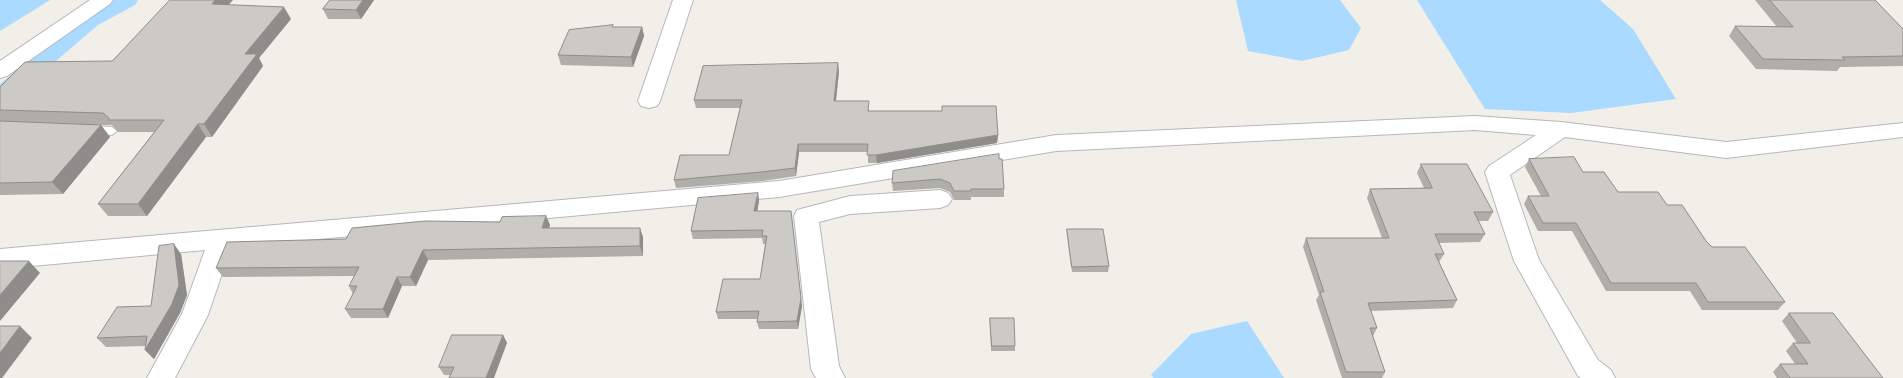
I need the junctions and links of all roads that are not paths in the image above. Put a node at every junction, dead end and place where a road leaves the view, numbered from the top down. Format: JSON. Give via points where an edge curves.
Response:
{"nodes":[{"id":1,"x":103,"y":0,"type":"edge"},
{"id":2,"x":683,"y":0,"type":"edge"},
{"id":3,"x":0,"y":71,"type":"edge"},
{"id":4,"x":649,"y":101,"type":"dead end"},
{"id":5,"x":1561,"y":129,"type":"junction"},
{"id":6,"x":84,"y":130,"type":"edge"},
{"id":7,"x":1903,"y":130,"type":"edge"},
{"id":8,"x":112,"y":131,"type":"edge"},
{"id":9,"x":940,"y":199,"type":"dead end"},
{"id":10,"x":221,"y":240,"type":"junction"},
{"id":11,"x":0,"y":259,"type":"edge"},
{"id":12,"x":161,"y":378,"type":"edge"},
{"id":13,"x":831,"y":378,"type":"edge"},
{"id":14,"x":1601,"y":378,"type":"edge"}],
"edges":[{"from":1,"to":3,"type":"street"},
{"from":2,"to":4,"type":"street"},
{"from":5,"to":7,"type":"street","via":[[1726,150]]},
{"from":5,"to":10,"type":"street","via":[[1475,124],[1056,143],[779,189]]},
{"from":5,"to":14,"type":"street","via":[[1497,172],[1527,261],[1588,368]]},
{"from":6,"to":8,"type":"lane"},
{"from":9,"to":13,"type":"street","via":[[850,205],[806,216],[824,369]]},
{"from":10,"to":11,"type":"street"},
{"from":10,"to":12,"type":"street","via":[[196,315]]}]}
